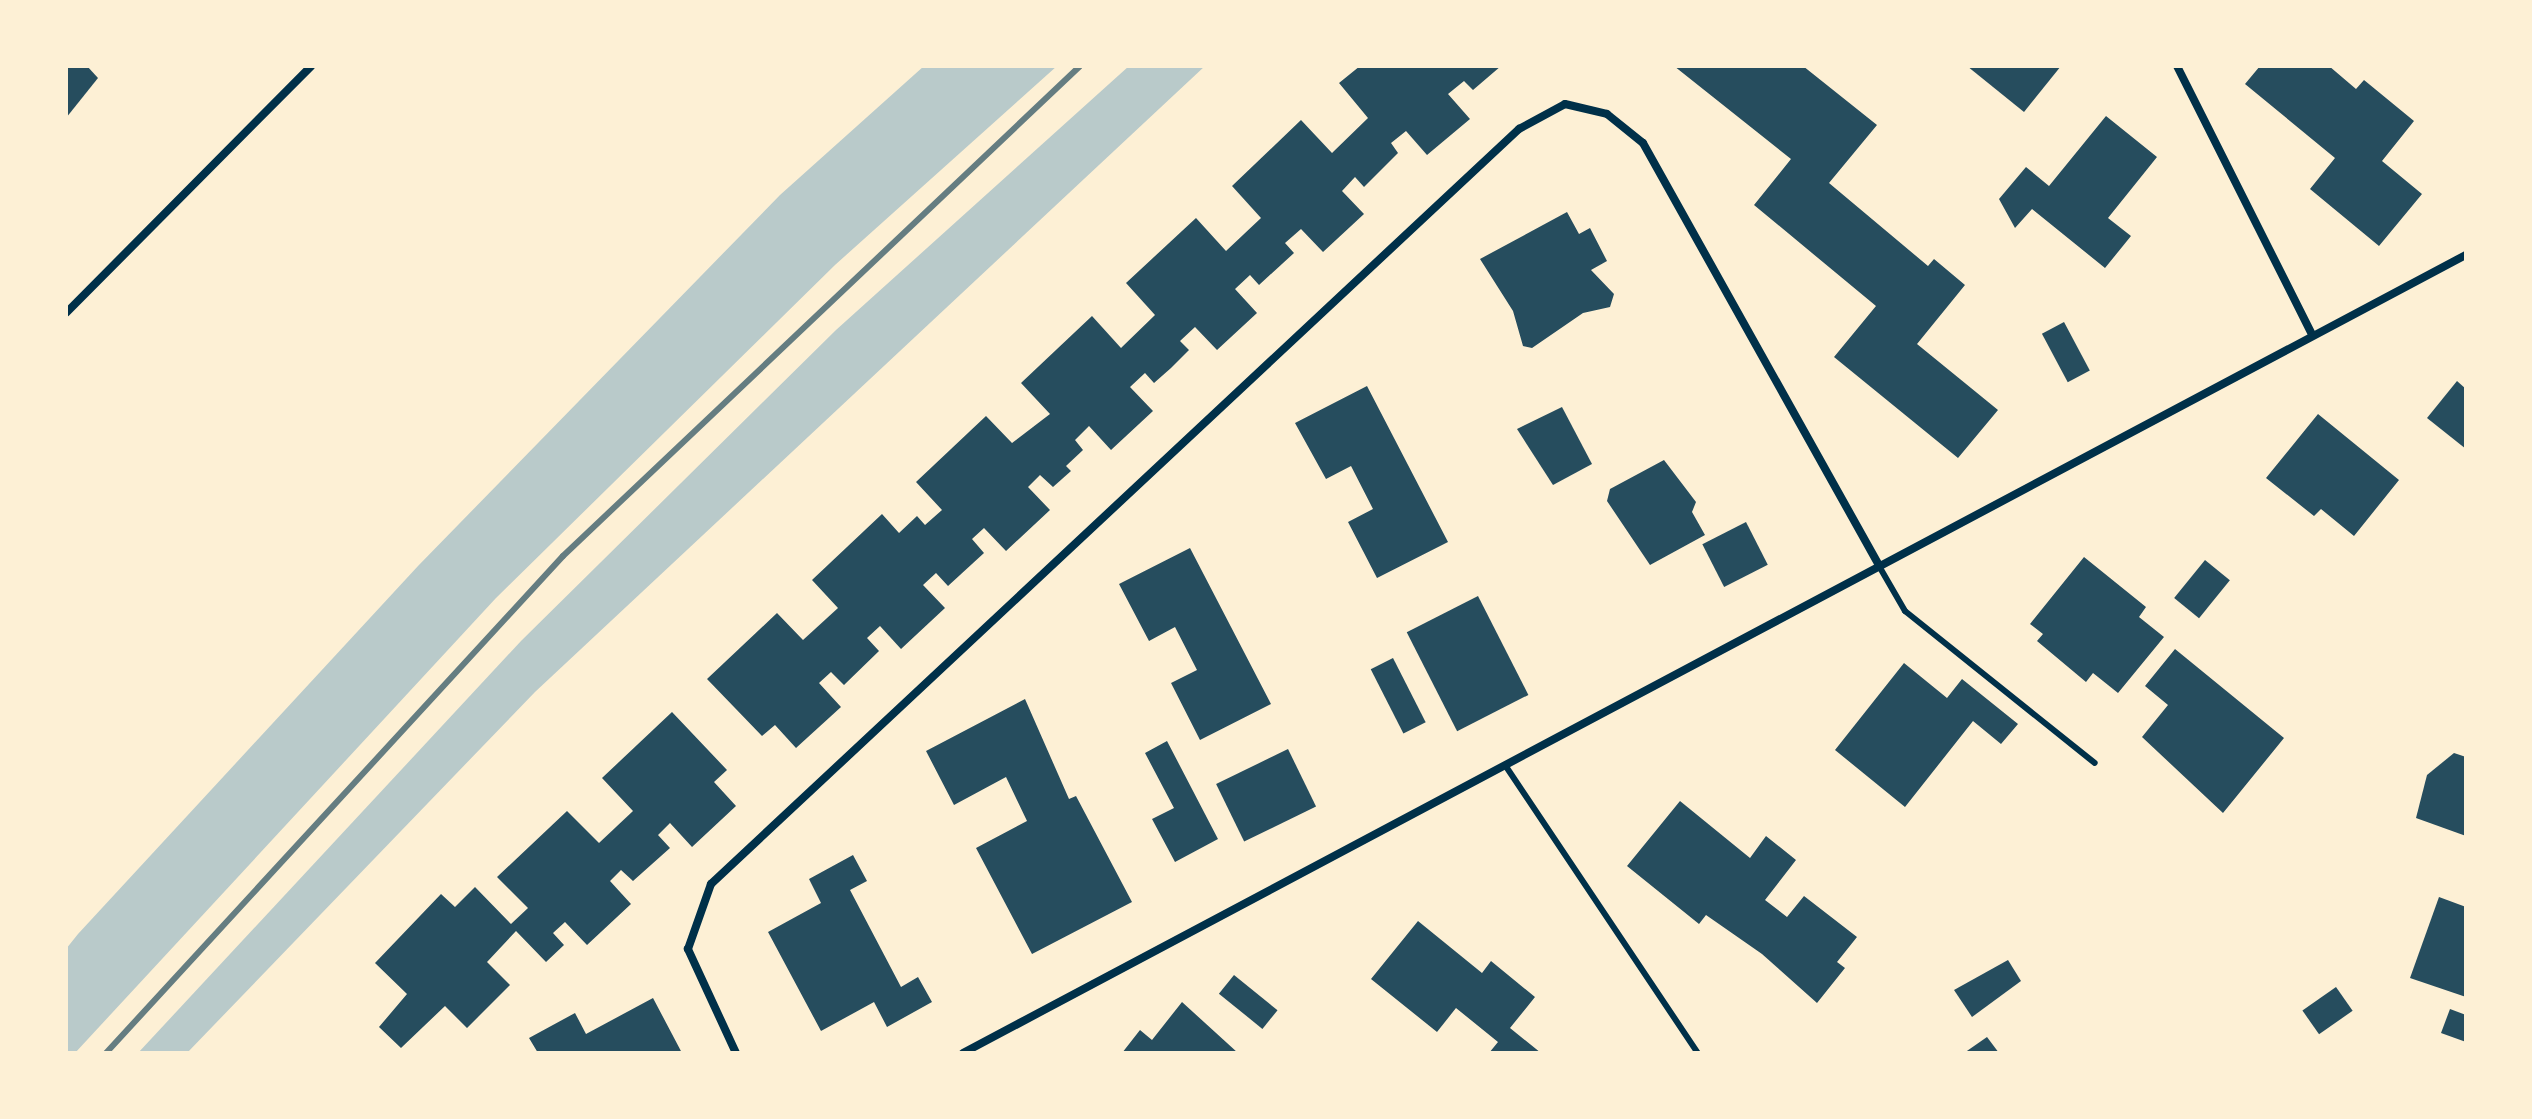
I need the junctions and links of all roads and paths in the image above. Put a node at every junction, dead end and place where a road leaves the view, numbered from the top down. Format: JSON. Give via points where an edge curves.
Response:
{"nodes":[{"id":1,"x":311,"y":66,"type":"edge"},
{"id":2,"x":2177,"y":66,"type":"edge"},
{"id":3,"x":2466,"y":255,"type":"edge"},
{"id":4,"x":66,"y":313,"type":"edge"},
{"id":5,"x":2311,"y":333,"type":"junction"},
{"id":6,"x":1879,"y":566,"type":"junction"},
{"id":7,"x":2095,"y":763,"type":"dead end"},
{"id":8,"x":1505,"y":765,"type":"junction"},
{"id":9,"x":736,"y":1053,"type":"edge"},
{"id":10,"x":963,"y":1053,"type":"edge"},
{"id":11,"x":1698,"y":1053,"type":"edge"}],
"edges":[{"from":1,"to":4,"type":"street"},
{"from":2,"to":5,"type":"street"},
{"from":3,"to":5,"type":"street"},
{"from":5,"to":6,"type":"street"},
{"from":6,"to":7,"type":"lane","via":[[1905,611]]},
{"from":6,"to":8,"type":"street"},
{"from":6,"to":9,"type":"street","via":[[1643,143],[1607,114],[1565,104],[1519,129],[711,884],[688,949]]},
{"from":8,"to":10,"type":"street"},
{"from":8,"to":11,"type":"lane"}]}
